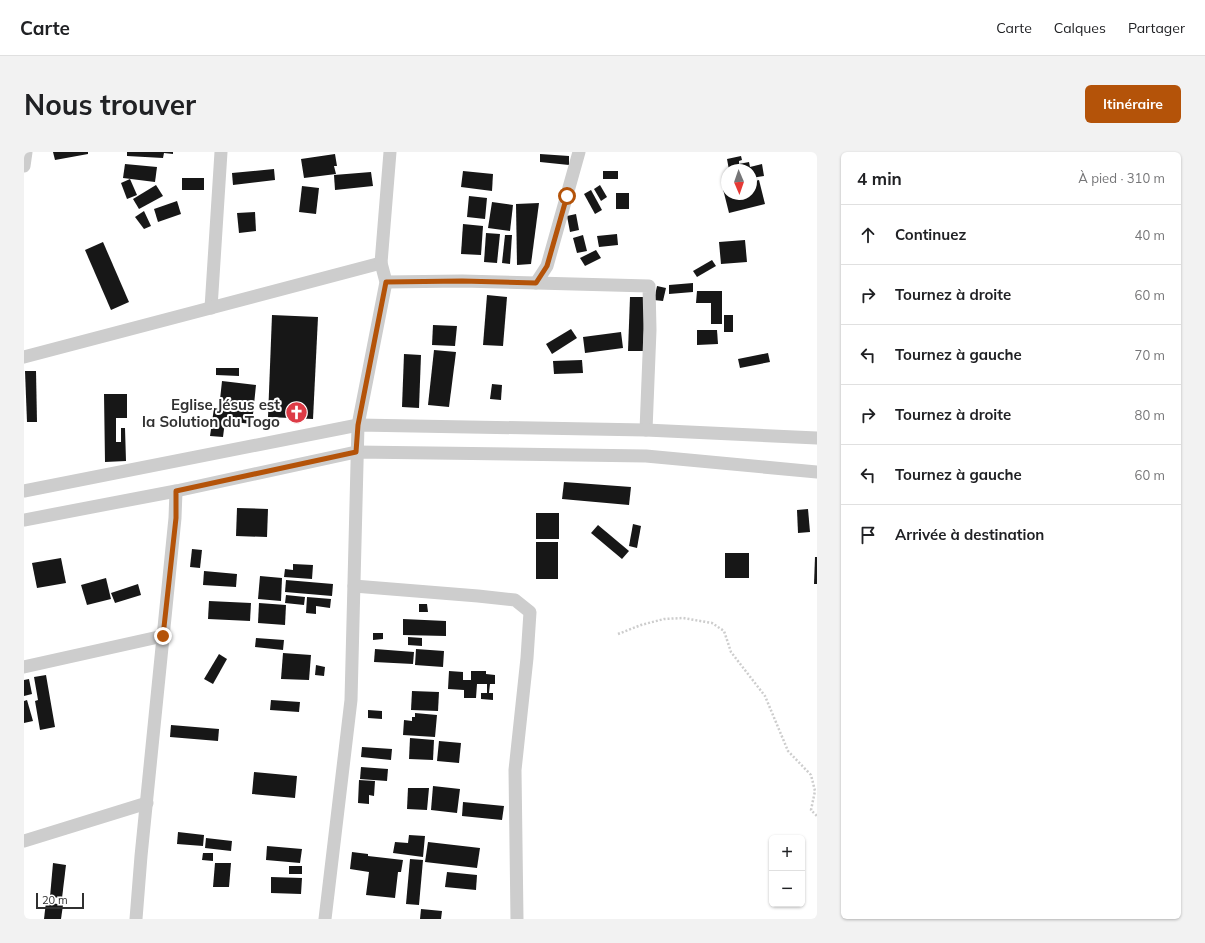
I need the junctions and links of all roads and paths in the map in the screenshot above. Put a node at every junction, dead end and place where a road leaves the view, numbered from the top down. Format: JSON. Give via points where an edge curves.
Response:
{"nodes":[{"id":1,"x":26,"y":152,"type":"edge"},
{"id":2,"x":221,"y":152,"type":"edge"},
{"id":3,"x":390,"y":152,"type":"edge"},
{"id":4,"x":579,"y":152,"type":"edge"},
{"id":5,"x":24,"y":166,"type":"edge"},
{"id":6,"x":381,"y":264,"type":"junction"},
{"id":7,"x":386,"y":282,"type":"junction"},
{"id":8,"x":536,"y":283,"type":"junction"},
{"id":9,"x":211,"y":308,"type":"junction"},
{"id":10,"x":24,"y":357,"type":"edge"},
{"id":11,"x":358,"y":425,"type":"junction"},
{"id":12,"x":646,"y":430,"type":"junction"},
{"id":13,"x":817,"y":438,"type":"edge"},
{"id":14,"x":356,"y":452,"type":"junction"},
{"id":15,"x":817,"y":472,"type":"edge"},
{"id":16,"x":24,"y":491,"type":"edge"},
{"id":17,"x":176,"y":491,"type":"junction"},
{"id":18,"x":24,"y":520,"type":"edge"},
{"id":19,"x":354,"y":586,"type":"junction"},
{"id":20,"x":618,"y":634,"type":"dead end"},
{"id":21,"x":163,"y":636,"type":"junction"},
{"id":22,"x":24,"y":667,"type":"edge"},
{"id":23,"x":147,"y":803,"type":"junction"},
{"id":24,"x":817,"y":816,"type":"edge"},
{"id":25,"x":24,"y":841,"type":"edge"},
{"id":26,"x":136,"y":919,"type":"edge"},
{"id":27,"x":325,"y":919,"type":"edge"},
{"id":28,"x":517,"y":919,"type":"edge"}],
"edges":[{"from":1,"to":5,"type":"street"},
{"from":2,"to":9,"type":"street"},
{"from":3,"to":6,"type":"street"},
{"from":4,"to":8,"type":"street","via":[[547,266]]},
{"from":6,"to":7,"type":"street"},
{"from":6,"to":9,"type":"street"},
{"from":7,"to":8,"type":"street"},
{"from":7,"to":11,"type":"street"},
{"from":8,"to":12,"type":"street","via":[[649,286]]},
{"from":9,"to":10,"type":"street"},
{"from":11,"to":12,"type":"street"},
{"from":11,"to":14,"type":"street"},
{"from":11,"to":16,"type":"street"},
{"from":12,"to":13,"type":"street"},
{"from":14,"to":15,"type":"street","via":[[646,456]]},
{"from":14,"to":17,"type":"street"},
{"from":14,"to":19,"type":"street"},
{"from":17,"to":18,"type":"street"},
{"from":17,"to":21,"type":"street","via":[[176,518]]},
{"from":19,"to":27,"type":"street","via":[[350,700]]},
{"from":19,"to":28,"type":"street","via":[[515,600],[530,612],[515,770]]},
{"from":20,"to":24,"type":"path","via":[[641,625],[677,618],[712,623],[724,631],[730,652],[765,696],[788,751],[811,775],[815,791],[811,810]]},
{"from":21,"to":22,"type":"street"},
{"from":21,"to":23,"type":"street"},
{"from":23,"to":25,"type":"street"},
{"from":23,"to":26,"type":"street"}]}
